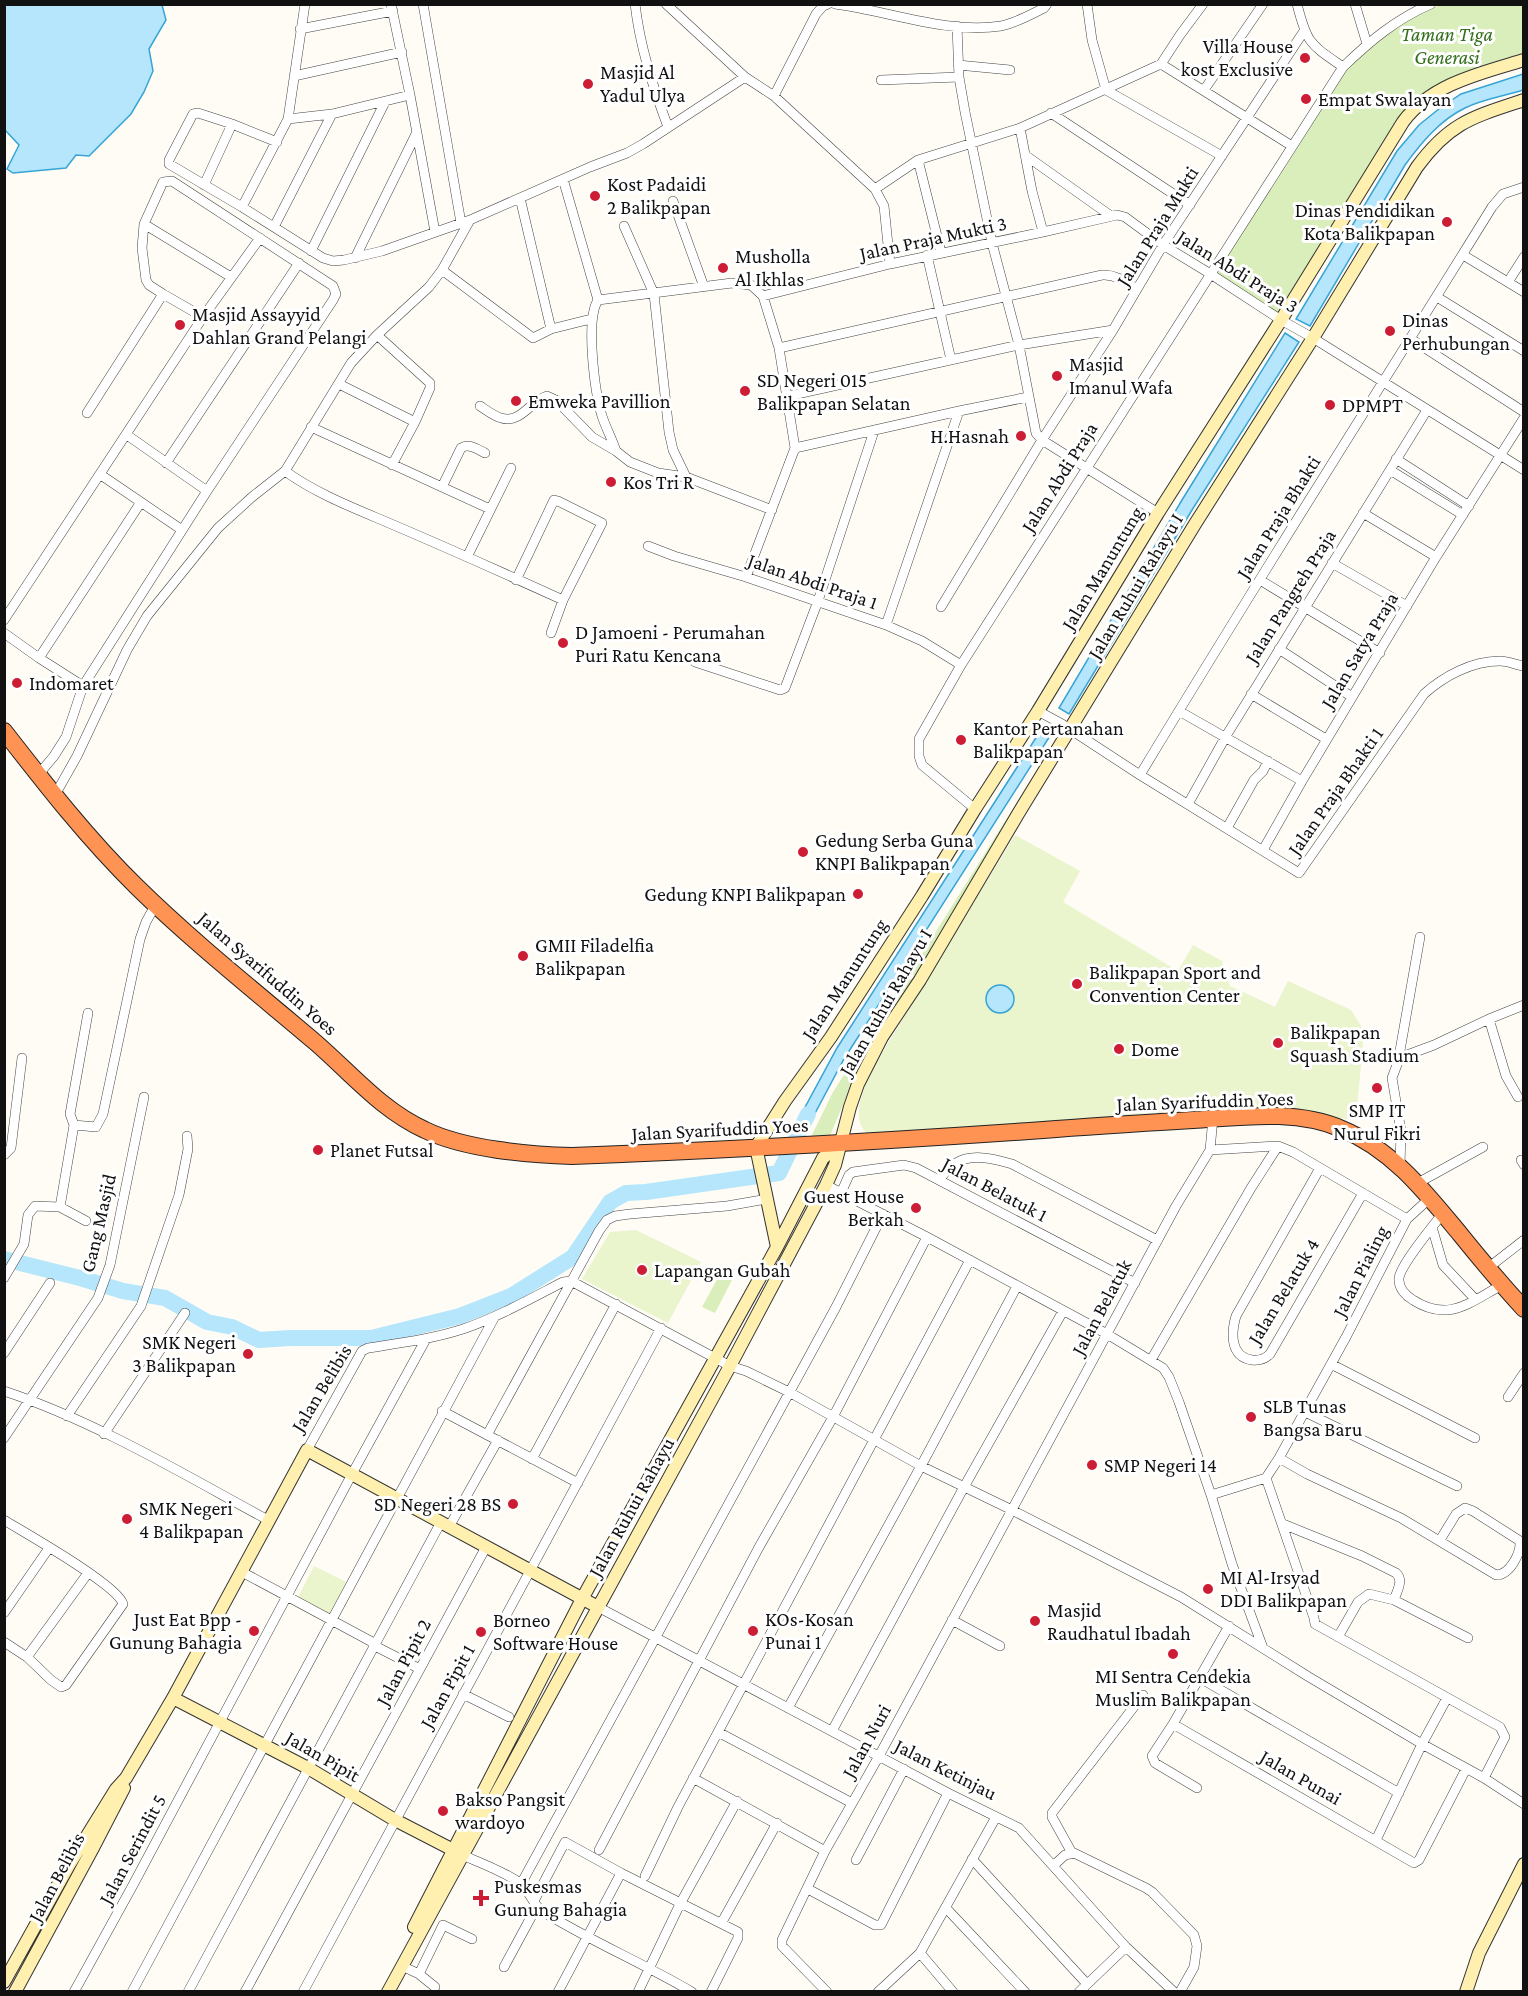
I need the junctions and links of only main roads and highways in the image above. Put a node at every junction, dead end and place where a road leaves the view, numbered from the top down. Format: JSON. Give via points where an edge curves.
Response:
{"nodes":[{"id":1,"x":4,"y":731,"type":"edge"},
{"id":2,"x":1524,"y":1309,"type":"edge"}],
"edges":[{"from":1,"to":2,"type":"highway","name":"Jalan Syarifuddin Yoes","via":[[108,857],[156,904],[381,1104],[426,1131],[452,1140],[544,1156],[757,1154],[778,1147],[1213,1118],[1273,1116],[1330,1124],[1372,1144],[1400,1166]]}]}
